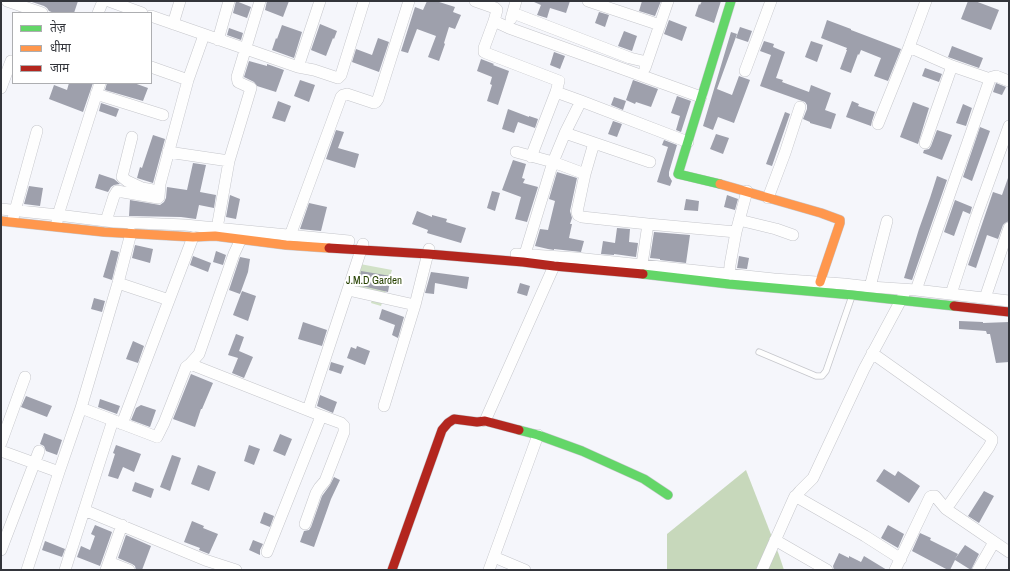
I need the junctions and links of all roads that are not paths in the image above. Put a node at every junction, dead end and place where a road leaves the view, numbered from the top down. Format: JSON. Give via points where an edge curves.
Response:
{"nodes":[{"id":1,"x":7,"y":1,"type":"edge"},
{"id":2,"x":103,"y":1,"type":"edge"},
{"id":3,"x":109,"y":1,"type":"edge"},
{"id":4,"x":180,"y":1,"type":"edge"},
{"id":5,"x":229,"y":1,"type":"edge"},
{"id":6,"x":260,"y":1,"type":"edge"},
{"id":7,"x":320,"y":1,"type":"edge"},
{"id":8,"x":364,"y":1,"type":"edge"},
{"id":9,"x":409,"y":1,"type":"edge"},
{"id":10,"x":475,"y":1,"type":"edge"},
{"id":11,"x":516,"y":1,"type":"edge"},
{"id":12,"x":588,"y":1,"type":"edge"},
{"id":13,"x":668,"y":1,"type":"edge"},
{"id":14,"x":731,"y":1,"type":"edge"},
{"id":15,"x":771,"y":1,"type":"edge"},
{"id":16,"x":926,"y":1,"type":"edge"},
{"id":17,"x":126,"y":4,"type":"edge"},
{"id":18,"x":39,"y":12,"type":"edge"},
{"id":19,"x":98,"y":12,"type":"edge"},
{"id":20,"x":140,"y":12,"type":"edge"},
{"id":21,"x":513,"y":13,"type":"junction"},
{"id":22,"x":152,"y":16,"type":"edge"},
{"id":23,"x":494,"y":21,"type":"junction"},
{"id":24,"x":173,"y":24,"type":"junction"},
{"id":25,"x":660,"y":25,"type":"junction"},
{"id":26,"x":509,"y":28,"type":"junction"},
{"id":27,"x":204,"y":35,"type":"junction"},
{"id":28,"x":218,"y":40,"type":"junction"},
{"id":29,"x":910,"y":47,"type":"junction"},
{"id":30,"x":246,"y":50,"type":"junction"},
{"id":31,"x":10,"y":61,"type":"dead end"},
{"id":32,"x":647,"y":62,"type":"junction"},
{"id":33,"x":952,"y":66,"type":"junction"},
{"id":34,"x":152,"y":67,"type":"edge"},
{"id":35,"x":298,"y":67,"type":"junction"},
{"id":36,"x":745,"y":71,"type":"dead end"},
{"id":37,"x":642,"y":76,"type":"junction"},
{"id":38,"x":990,"y":79,"type":"junction"},
{"id":39,"x":188,"y":80,"type":"junction"},
{"id":40,"x":1009,"y":81,"type":"edge"},
{"id":41,"x":100,"y":84,"type":"edge"},
{"id":42,"x":1,"y":88,"type":"edge"},
{"id":43,"x":556,"y":92,"type":"junction"},
{"id":44,"x":96,"y":94,"type":"junction"},
{"id":45,"x":701,"y":97,"type":"junction"},
{"id":46,"x":581,"y":101,"type":"junction"},
{"id":47,"x":800,"y":107,"type":"dead end"},
{"id":48,"x":163,"y":115,"type":"dead end"},
{"id":49,"x":878,"y":124,"type":"dead end"},
{"id":50,"x":1009,"y":126,"type":"edge"},
{"id":51,"x":37,"y":131,"type":"dead end"},
{"id":52,"x":565,"y":133,"type":"junction"},
{"id":53,"x":132,"y":137,"type":"dead end"},
{"id":54,"x":688,"y":142,"type":"junction"},
{"id":55,"x":594,"y":143,"type":"junction"},
{"id":56,"x":925,"y":143,"type":"dead end"},
{"id":57,"x":168,"y":152,"type":"junction"},
{"id":58,"x":516,"y":152,"type":"dead end"},
{"id":59,"x":531,"y":157,"type":"junction"},
{"id":60,"x":229,"y":160,"type":"junction"},
{"id":61,"x":553,"y":162,"type":"junction"},
{"id":62,"x":650,"y":162,"type":"dead end"},
{"id":63,"x":585,"y":174,"type":"junction"},
{"id":64,"x":159,"y":190,"type":"junction"},
{"id":65,"x":747,"y":191,"type":"junction"},
{"id":66,"x":768,"y":198,"type":"junction"},
{"id":67,"x":1,"y":210,"type":"edge"},
{"id":68,"x":15,"y":211,"type":"junction"},
{"id":69,"x":58,"y":215,"type":"junction"},
{"id":70,"x":739,"y":220,"type":"junction"},
{"id":71,"x":106,"y":221,"type":"junction"},
{"id":72,"x":888,"y":221,"type":"dead end"},
{"id":73,"x":6,"y":222,"type":"edge"},
{"id":74,"x":648,"y":224,"type":"junction"},
{"id":75,"x":56,"y":227,"type":"junction"},
{"id":76,"x":1009,"y":228,"type":"edge"},
{"id":77,"x":216,"y":232,"type":"junction"},
{"id":78,"x":736,"y":232,"type":"junction"},
{"id":79,"x":131,"y":233,"type":"junction"},
{"id":80,"x":793,"y":235,"type":"dead end"},
{"id":81,"x":193,"y":237,"type":"junction"},
{"id":82,"x":241,"y":239,"type":"junction"},
{"id":83,"x":288,"y":240,"type":"junction"},
{"id":84,"x":362,"y":246,"type":"junction"},
{"id":85,"x":429,"y":251,"type":"junction"},
{"id":86,"x":525,"y":254,"type":"junction"},
{"id":87,"x":555,"y":262,"type":"junction"},
{"id":88,"x":642,"y":270,"type":"junction"},
{"id":89,"x":729,"y":279,"type":"junction"},
{"id":90,"x":820,"y":282,"type":"junction"},
{"id":91,"x":118,"y":283,"type":"junction"},
{"id":92,"x":870,"y":287,"type":"junction"},
{"id":93,"x":348,"y":290,"type":"junction"},
{"id":94,"x":911,"y":290,"type":"junction"},
{"id":95,"x":951,"y":294,"type":"junction"},
{"id":96,"x":853,"y":295,"type":"junction"},
{"id":97,"x":985,"y":298,"type":"junction"},
{"id":98,"x":169,"y":300,"type":"junction"},
{"id":99,"x":901,"y":300,"type":"junction"},
{"id":100,"x":1009,"y":301,"type":"edge"},
{"id":101,"x":415,"y":305,"type":"junction"},
{"id":102,"x":1009,"y":312,"type":"edge"},
{"id":103,"x":759,"y":352,"type":"dead end"},
{"id":104,"x":872,"y":353,"type":"junction"},
{"id":105,"x":190,"y":364,"type":"junction"},
{"id":106,"x":25,"y":377,"type":"dead end"},
{"id":107,"x":384,"y":406,"type":"dead end"},
{"id":108,"x":81,"y":408,"type":"junction"},
{"id":109,"x":308,"y":410,"type":"junction"},
{"id":110,"x":319,"y":415,"type":"junction"},
{"id":111,"x":485,"y":421,"type":"junction"},
{"id":112,"x":117,"y":422,"type":"junction"},
{"id":113,"x":538,"y":435,"type":"junction"},
{"id":114,"x":1,"y":443,"type":"edge"},
{"id":115,"x":1,"y":451,"type":"edge"},
{"id":116,"x":39,"y":451,"type":"dead end"},
{"id":117,"x":34,"y":463,"type":"junction"},
{"id":118,"x":59,"y":472,"type":"junction"},
{"id":119,"x":668,"y":495,"type":"dead end"},
{"id":120,"x":795,"y":496,"type":"junction"},
{"id":121,"x":946,"y":509,"type":"junction"},
{"id":122,"x":84,"y":510,"type":"junction"},
{"id":123,"x":305,"y":524,"type":"dead end"},
{"id":124,"x":122,"y":525,"type":"junction"},
{"id":125,"x":775,"y":540,"type":"junction"},
{"id":126,"x":994,"y":542,"type":"junction"},
{"id":127,"x":1,"y":550,"type":"edge"},
{"id":128,"x":267,"y":552,"type":"dead end"},
{"id":129,"x":1009,"y":552,"type":"edge"},
{"id":130,"x":494,"y":557,"type":"junction"},
{"id":131,"x":901,"y":559,"type":"junction"},
{"id":132,"x":108,"y":566,"type":"edge"},
{"id":133,"x":763,"y":569,"type":"edge"},
{"id":134,"x":27,"y":570,"type":"edge"},
{"id":135,"x":65,"y":570,"type":"edge"},
{"id":136,"x":129,"y":570,"type":"edge"},
{"id":137,"x":236,"y":570,"type":"edge"},
{"id":138,"x":392,"y":570,"type":"edge"},
{"id":139,"x":489,"y":570,"type":"edge"},
{"id":140,"x":525,"y":570,"type":"edge"},
{"id":141,"x":827,"y":570,"type":"edge"},
{"id":142,"x":895,"y":570,"type":"edge"},
{"id":143,"x":978,"y":570,"type":"edge"}],
"edges":[{"from":1,"to":18,"type":"street"},
{"from":2,"to":19,"type":"street"},
{"from":3,"to":17,"type":"street"},
{"from":4,"to":24,"type":"street"},
{"from":5,"to":28,"type":"street"},
{"from":6,"to":30,"type":"street"},
{"from":7,"to":35,"type":"street"},
{"from":8,"to":35,"type":"street","via":[[339,77]]},
{"from":9,"to":83,"type":"street","via":[[376,102],[347,94],[341,97]]},
{"from":10,"to":23,"type":"street","via":[[496,9]]},
{"from":11,"to":21,"type":"street"},
{"from":12,"to":25,"type":"street"},
{"from":13,"to":25,"type":"street"},
{"from":14,"to":45,"type":"street"},
{"from":15,"to":36,"type":"street"},
{"from":16,"to":29,"type":"street"},
{"from":17,"to":20,"type":"street"},
{"from":21,"to":26,"type":"street"},
{"from":21,"to":32,"type":"street","via":[[630,58]]},
{"from":22,"to":24,"type":"street"},
{"from":23,"to":26,"type":"street"},
{"from":23,"to":43,"type":"street","via":[[484,52],[558,80]]},
{"from":24,"to":27,"type":"street"},
{"from":25,"to":32,"type":"street"},
{"from":26,"to":37,"type":"street"},
{"from":27,"to":28,"type":"street"},
{"from":27,"to":39,"type":"street"},
{"from":28,"to":30,"type":"street"},
{"from":29,"to":33,"type":"street"},
{"from":29,"to":49,"type":"street"},
{"from":30,"to":35,"type":"street"},
{"from":30,"to":60,"type":"street","via":[[237,79],[251,88]]},
{"from":31,"to":42,"type":"street"},
{"from":32,"to":37,"type":"street"},
{"from":33,"to":38,"type":"street"},
{"from":33,"to":56,"type":"street"},
{"from":34,"to":39,"type":"street"},
{"from":37,"to":45,"type":"street"},
{"from":38,"to":40,"type":"street","via":[[996,76]]},
{"from":38,"to":94,"type":"street"},
{"from":39,"to":57,"type":"street"},
{"from":41,"to":44,"type":"street"},
{"from":43,"to":46,"type":"street"},
{"from":43,"to":59,"type":"street"},
{"from":44,"to":48,"type":"street"},
{"from":44,"to":69,"type":"street"},
{"from":45,"to":54,"type":"street"},
{"from":46,"to":52,"type":"street"},
{"from":46,"to":54,"type":"street"},
{"from":47,"to":66,"type":"street"},
{"from":50,"to":95,"type":"street"},
{"from":51,"to":68,"type":"street"},
{"from":52,"to":55,"type":"street"},
{"from":52,"to":61,"type":"street"},
{"from":53,"to":64,"type":"street","via":[[123,178],[148,190]]},
{"from":54,"to":65,"type":"street","via":[[679,175]]},
{"from":55,"to":62,"type":"street"},
{"from":55,"to":63,"type":"street"},
{"from":57,"to":60,"type":"street"},
{"from":57,"to":64,"type":"street"},
{"from":58,"to":59,"type":"street"},
{"from":59,"to":61,"type":"street"},
{"from":60,"to":77,"type":"street"},
{"from":61,"to":63,"type":"street"},
{"from":61,"to":86,"type":"street"},
{"from":63,"to":74,"type":"street","via":[[578,215]]},
{"from":64,"to":71,"type":"street","via":[[158,198],[117,191]]},
{"from":65,"to":66,"type":"street"},
{"from":65,"to":70,"type":"street"},
{"from":66,"to":90,"type":"street","via":[[840,220]]},
{"from":67,"to":68,"type":"street"},
{"from":68,"to":69,"type":"street"},
{"from":68,"to":73,"type":"street"},
{"from":69,"to":71,"type":"street"},
{"from":69,"to":75,"type":"street"},
{"from":70,"to":78,"type":"street"},
{"from":70,"to":80,"type":"street"},
{"from":71,"to":77,"type":"street","via":[[185,225]]},
{"from":72,"to":92,"type":"street"},
{"from":73,"to":75,"type":"street"},
{"from":74,"to":78,"type":"street"},
{"from":74,"to":88,"type":"street"},
{"from":75,"to":79,"type":"street"},
{"from":76,"to":97,"type":"street"},
{"from":77,"to":81,"type":"street"},
{"from":77,"to":82,"type":"street"},
{"from":77,"to":83,"type":"street"},
{"from":78,"to":89,"type":"street"},
{"from":79,"to":81,"type":"street"},
{"from":79,"to":91,"type":"street"},
{"from":81,"to":98,"type":"street"},
{"from":82,"to":83,"type":"street"},
{"from":82,"to":105,"type":"street","via":[[199,354]]},
{"from":83,"to":84,"type":"street"},
{"from":84,"to":85,"type":"street"},
{"from":84,"to":93,"type":"street"},
{"from":85,"to":86,"type":"street"},
{"from":85,"to":87,"type":"street","via":[[523,262]]},
{"from":85,"to":101,"type":"street"},
{"from":86,"to":87,"type":"street"},
{"from":87,"to":88,"type":"street"},
{"from":87,"to":111,"type":"street"},
{"from":88,"to":89,"type":"street"},
{"from":89,"to":90,"type":"street"},
{"from":89,"to":96,"type":"street"},
{"from":90,"to":92,"type":"street"},
{"from":91,"to":98,"type":"street"},
{"from":91,"to":108,"type":"street"},
{"from":92,"to":94,"type":"street"},
{"from":93,"to":101,"type":"street"},
{"from":93,"to":109,"type":"street"},
{"from":94,"to":95,"type":"street"},
{"from":94,"to":99,"type":"street"},
{"from":95,"to":97,"type":"street"},
{"from":96,"to":99,"type":"street"},
{"from":96,"to":103,"type":"lane","via":[[822,376],[816,376]]},
{"from":97,"to":100,"type":"street"},
{"from":98,"to":112,"type":"street"},
{"from":99,"to":102,"type":"street"},
{"from":99,"to":104,"type":"street"},
{"from":101,"to":107,"type":"street"},
{"from":104,"to":120,"type":"street","via":[[813,478]]},
{"from":104,"to":121,"type":"street","via":[[992,439]]},
{"from":105,"to":109,"type":"street"},
{"from":105,"to":112,"type":"street","via":[[186,367],[157,437]]},
{"from":106,"to":114,"type":"street"},
{"from":108,"to":112,"type":"street"},
{"from":108,"to":118,"type":"street"},
{"from":109,"to":110,"type":"street"},
{"from":110,"to":123,"type":"street","via":[[342,423],[344,432]]},
{"from":110,"to":128,"type":"street","via":[[320,419]]},
{"from":111,"to":113,"type":"street"},
{"from":111,"to":138,"type":"street","via":[[454,419],[442,430]]},
{"from":112,"to":122,"type":"street"},
{"from":113,"to":119,"type":"street","via":[[582,451],[644,479]]},
{"from":113,"to":130,"type":"street"},
{"from":115,"to":117,"type":"street"},
{"from":116,"to":117,"type":"street"},
{"from":117,"to":118,"type":"street"},
{"from":117,"to":127,"type":"street"},
{"from":118,"to":134,"type":"street"},
{"from":120,"to":125,"type":"street"},
{"from":120,"to":131,"type":"street"},
{"from":121,"to":126,"type":"street"},
{"from":121,"to":131,"type":"street","via":[[934,496],[930,497]]},
{"from":122,"to":124,"type":"street"},
{"from":122,"to":135,"type":"street"},
{"from":124,"to":132,"type":"street"},
{"from":124,"to":137,"type":"street","via":[[205,560]]},
{"from":125,"to":133,"type":"street"},
{"from":125,"to":141,"type":"street"},
{"from":126,"to":129,"type":"street"},
{"from":126,"to":143,"type":"street"},
{"from":130,"to":139,"type":"street"},
{"from":130,"to":140,"type":"street"},
{"from":131,"to":142,"type":"street"},
{"from":132,"to":136,"type":"street"}]}
